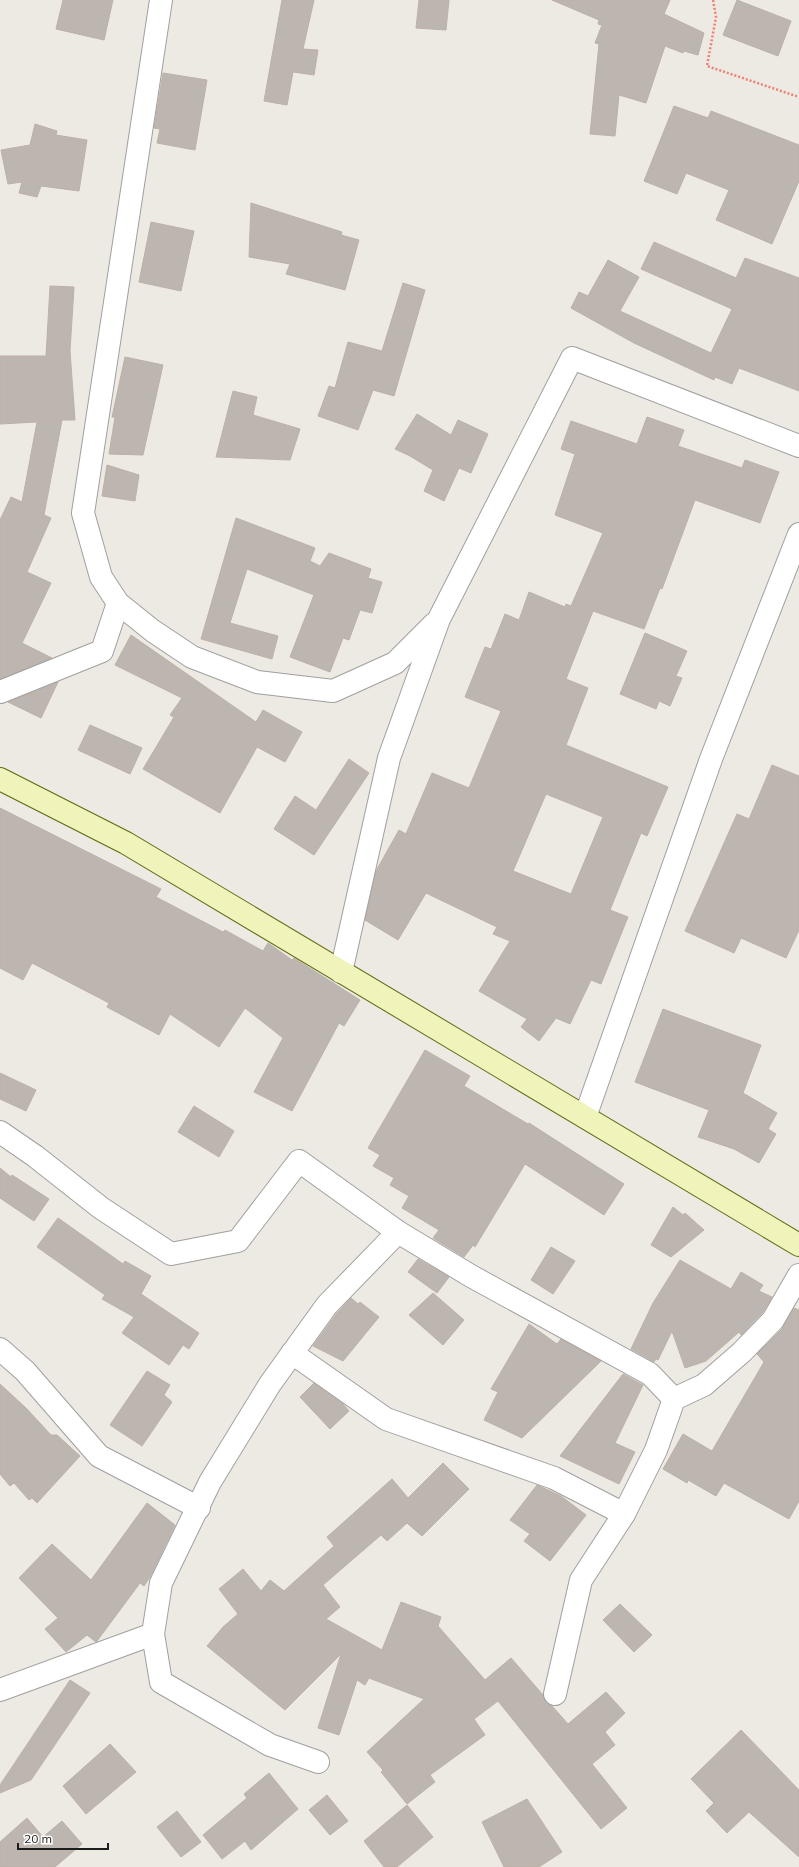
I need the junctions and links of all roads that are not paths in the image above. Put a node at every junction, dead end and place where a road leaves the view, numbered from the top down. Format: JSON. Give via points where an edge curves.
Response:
{"nodes":[{"id":1,"x":161,"y":0,"type":"edge"},
{"id":2,"x":799,"y":446,"type":"edge"},
{"id":3,"x":799,"y":534,"type":"edge"},
{"id":4,"x":118,"y":603,"type":"junction"},
{"id":5,"x":440,"y":619,"type":"junction"},
{"id":6,"x":0,"y":692,"type":"edge"},
{"id":7,"x":0,"y":779,"type":"edge"},
{"id":8,"x":341,"y":972,"type":"junction"},
{"id":9,"x":585,"y":1117,"type":"junction"},
{"id":10,"x":0,"y":1132,"type":"edge"},
{"id":11,"x":398,"y":1232,"type":"junction"},
{"id":12,"x":799,"y":1245,"type":"edge"},
{"id":13,"x":799,"y":1275,"type":"edge"},
{"id":14,"x":0,"y":1349,"type":"edge"},
{"id":15,"x":292,"y":1353,"type":"junction"},
{"id":16,"x":674,"y":1400,"type":"junction"},
{"id":17,"x":199,"y":1508,"type":"junction"},
{"id":18,"x":624,"y":1514,"type":"junction"},
{"id":19,"x":152,"y":1634,"type":"junction"},
{"id":20,"x":0,"y":1690,"type":"edge"},
{"id":21,"x":555,"y":1694,"type":"dead end"},
{"id":22,"x":318,"y":1762,"type":"dead end"}],
"edges":[{"from":1,"to":4,"type":"street","via":[[83,512],[101,577]]},
{"from":2,"to":5,"type":"street","via":[[572,358]]},
{"from":3,"to":9,"type":"street","via":[[711,758]]},
{"from":4,"to":5,"type":"street","via":[[192,657],[257,682],[333,691],[395,664]]},
{"from":4,"to":6,"type":"street","via":[[102,651]]},
{"from":5,"to":8,"type":"street","via":[[389,758]]},
{"from":7,"to":8,"type":"street","via":[[126,843]]},
{"from":8,"to":9,"type":"street"},
{"from":9,"to":12,"type":"street"},
{"from":10,"to":11,"type":"street","via":[[101,1208],[171,1254],[238,1241],[299,1162]]},
{"from":11,"to":15,"type":"street","via":[[326,1305]]},
{"from":11,"to":16,"type":"street","via":[[471,1276],[650,1374]]},
{"from":13,"to":16,"type":"street","via":[[773,1320],[742,1352],[704,1385]]},
{"from":14,"to":17,"type":"street","via":[[25,1371],[98,1456]]},
{"from":15,"to":17,"type":"street","via":[[210,1482]]},
{"from":15,"to":18,"type":"street","via":[[386,1419],[554,1478]]},
{"from":16,"to":18,"type":"street","via":[[656,1450]]},
{"from":17,"to":19,"type":"street","via":[[161,1583]]},
{"from":18,"to":21,"type":"street","via":[[581,1580]]},
{"from":19,"to":20,"type":"street"},
{"from":19,"to":22,"type":"street","via":[[161,1682],[270,1745]]}]}
